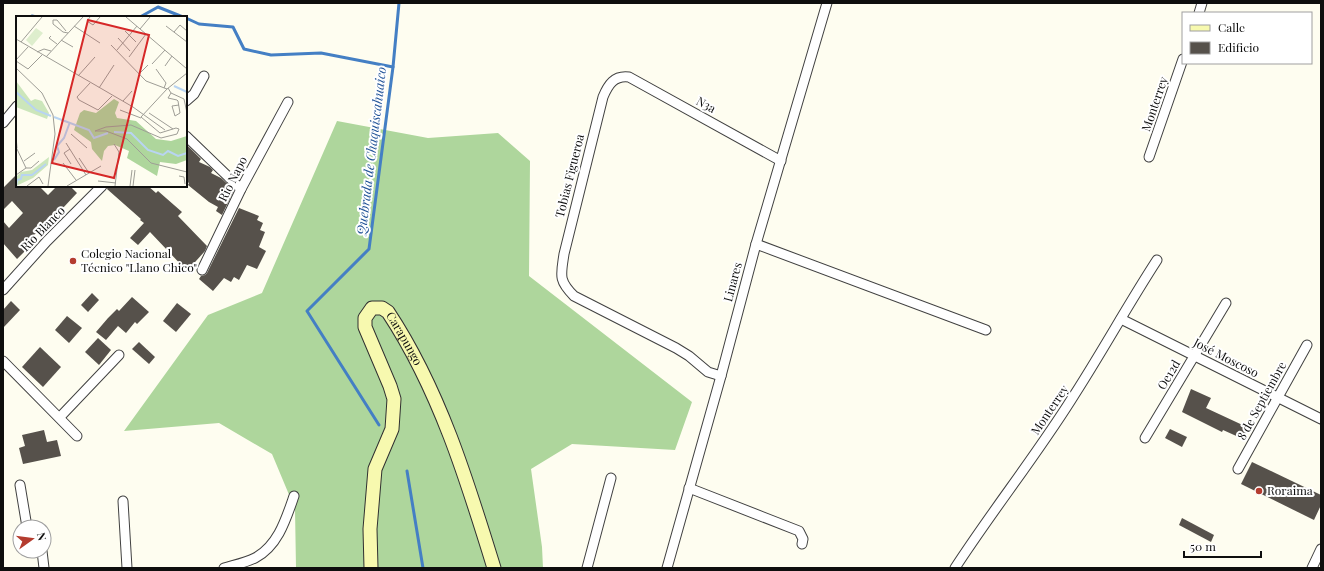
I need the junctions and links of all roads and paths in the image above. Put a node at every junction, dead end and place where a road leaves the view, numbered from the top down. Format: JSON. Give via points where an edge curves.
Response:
{"nodes":[{"id":1,"x":827,"y":3,"type":"edge"},
{"id":2,"x":1182,"y":62,"type":"edge"},
{"id":3,"x":204,"y":76,"type":"dead end"},
{"id":4,"x":618,"y":78,"type":"joint"},
{"id":5,"x":187,"y":100,"type":"edge"},
{"id":6,"x":288,"y":102,"type":"dead end"},
{"id":7,"x":16,"y":107,"type":"edge"},
{"id":8,"x":3,"y":123,"type":"edge"},
{"id":9,"x":187,"y":137,"type":"edge"},
{"id":10,"x":1149,"y":157,"type":"dead end"},
{"id":11,"x":780,"y":161,"type":"junction"},
{"id":12,"x":101,"y":187,"type":"edge"},
{"id":13,"x":241,"y":189,"type":"junction"},
{"id":14,"x":756,"y":244,"type":"junction"},
{"id":15,"x":1156,"y":260,"type":"dead end"},
{"id":16,"x":202,"y":270,"type":"dead end"},
{"id":17,"x":3,"y":290,"type":"edge"},
{"id":18,"x":1226,"y":303,"type":"dead end"},
{"id":19,"x":1121,"y":318,"type":"junction"},
{"id":20,"x":986,"y":330,"type":"dead end"},
{"id":21,"x":1307,"y":345,"type":"dead end"},
{"id":22,"x":120,"y":355,"type":"dead end"},
{"id":23,"x":1194,"y":355,"type":"junction"},
{"id":24,"x":3,"y":361,"type":"edge"},
{"id":25,"x":721,"y":376,"type":"junction"},
{"id":26,"x":1278,"y":397,"type":"junction"},
{"id":27,"x":60,"y":417,"type":"junction"},
{"id":28,"x":1321,"y":419,"type":"edge"},
{"id":29,"x":77,"y":436,"type":"dead end"},
{"id":30,"x":1145,"y":438,"type":"dead end"},
{"id":31,"x":1238,"y":469,"type":"dead end"},
{"id":32,"x":611,"y":478,"type":"dead end"},
{"id":33,"x":20,"y":485,"type":"dead end"},
{"id":34,"x":689,"y":488,"type":"junction"},
{"id":35,"x":294,"y":496,"type":"dead end"},
{"id":36,"x":123,"y":501,"type":"dead end"},
{"id":37,"x":26,"y":519,"type":"edge"},
{"id":38,"x":802,"y":544,"type":"dead end"},
{"id":39,"x":1321,"y":549,"type":"edge"},
{"id":40,"x":127,"y":568,"type":"edge"},
{"id":41,"x":224,"y":568,"type":"edge"},
{"id":42,"x":371,"y":568,"type":"edge"},
{"id":43,"x":494,"y":568,"type":"edge"},
{"id":44,"x":587,"y":568,"type":"edge"},
{"id":45,"x":667,"y":568,"type":"edge"},
{"id":46,"x":955,"y":568,"type":"edge"},
{"id":47,"x":1312,"y":568,"type":"edge"}],
"edges":[{"from":1,"to":11,"type":"street","name":"Linares"},
{"from":2,"to":10,"type":"street","name":"Monterrey"},
{"from":3,"to":5,"type":"street","via":[[194,94]]},
{"from":4,"to":11,"type":"street","name":"N3a","via":[[629,77]]},
{"from":4,"to":25,"type":"street","name":"Tobias Figueroa","via":[[610,82],[603,97],[590,146],[561,270],[564,286],[574,296],[676,348],[708,372]]},
{"from":6,"to":13,"type":"street","name":"Rio Napo"},
{"from":7,"to":8,"type":"street"},
{"from":9,"to":13,"type":"street"},
{"from":11,"to":14,"type":"street","name":"Linares"},
{"from":12,"to":17,"type":"street","name":"Rio Blanco"},
{"from":13,"to":16,"type":"street","name":"Rio Napo"},
{"from":14,"to":20,"type":"street"},
{"from":14,"to":25,"type":"street","name":"Linares"},
{"from":15,"to":19,"type":"street","name":"Monterrey"},
{"from":18,"to":23,"type":"street","name":"Oe12d"},
{"from":19,"to":23,"type":"street","name":"José Moscoso"},
{"from":19,"to":46,"type":"street","name":"Monterrey","via":[[1071,401]]},
{"from":21,"to":26,"type":"street","name":"8 de Septiembre"},
{"from":22,"to":27,"type":"street"},
{"from":23,"to":26,"type":"street","name":"José Moscoso"},
{"from":23,"to":30,"type":"street","name":"Oe12d"},
{"from":24,"to":27,"type":"street"},
{"from":25,"to":34,"type":"street","name":"Linares"},
{"from":26,"to":28,"type":"street","name":"José Moscoso"},
{"from":26,"to":31,"type":"street","name":"8 de Septiembre"},
{"from":27,"to":29,"type":"street"},
{"from":32,"to":44,"type":"street"},
{"from":33,"to":37,"type":"street"},
{"from":34,"to":38,"type":"street","via":[[799,531],[803,539]]},
{"from":34,"to":45,"type":"street","name":"Linares"},
{"from":35,"to":41,"type":"street","via":[[282,530],[267,549],[255,558]]},
{"from":36,"to":40,"type":"street"},
{"from":39,"to":47,"type":"street"},
{"from":42,"to":43,"type":"street","name":"Carapungo","via":[[370,529],[375,469],[392,429],[394,414],[394,399],[390,386],[365,327],[365,318],[372,308],[382,308],[388,312],[413,353],[443,418]]}]}
